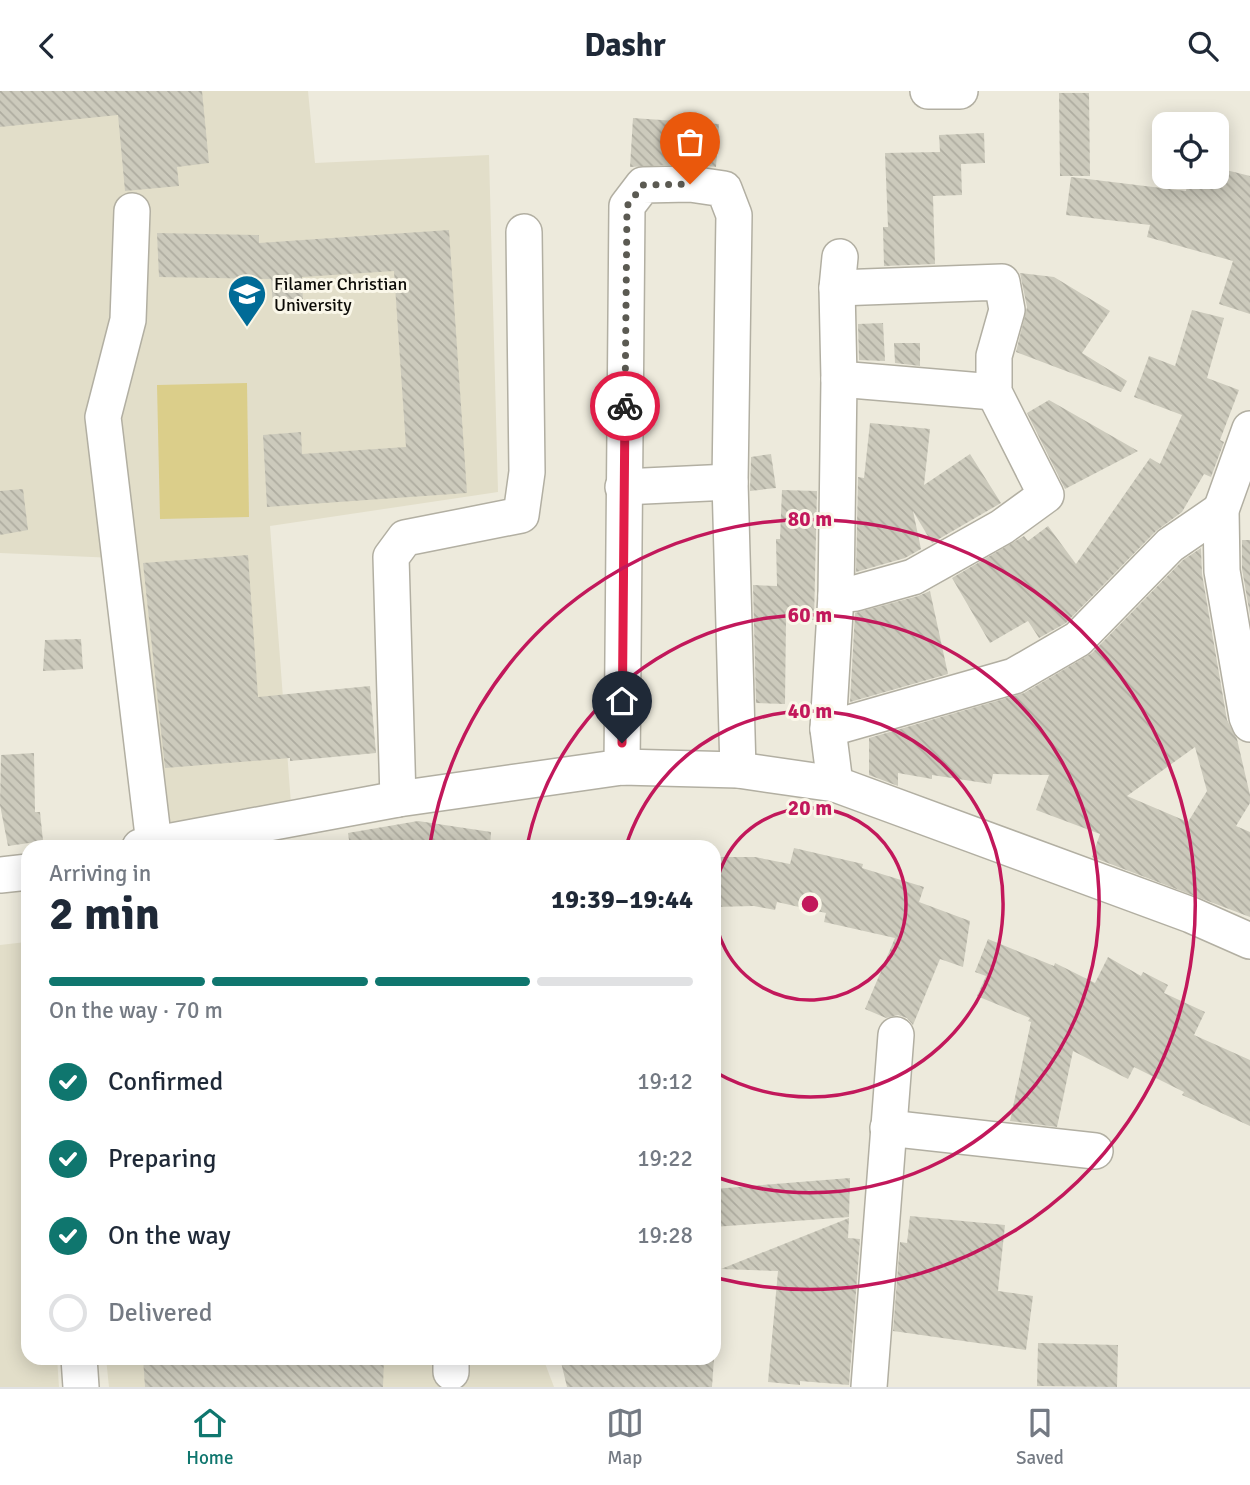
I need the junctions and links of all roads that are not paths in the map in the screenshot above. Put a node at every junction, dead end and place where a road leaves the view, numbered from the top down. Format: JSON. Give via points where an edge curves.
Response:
{"nodes":[{"id":1,"x":929,"y":91,"type":"edge"},
{"id":2,"x":960,"y":91,"type":"edge"},
{"id":3,"x":132,"y":211,"type":"dead end"},
{"id":4,"x":524,"y":232,"type":"dead end"},
{"id":5,"x":839,"y":379,"type":"junction"},
{"id":6,"x":994,"y":391,"type":"junction"},
{"id":7,"x":1250,"y":429,"type":"edge"},
{"id":8,"x":730,"y":482,"type":"junction"},
{"id":9,"x":624,"y":487,"type":"junction"},
{"id":10,"x":1221,"y":510,"type":"junction"},
{"id":11,"x":836,"y":595,"type":"junction"},
{"id":12,"x":1250,"y":725,"type":"edge"},
{"id":13,"x":828,"y":729,"type":"junction"},
{"id":14,"x":622,"y":767,"type":"junction"},
{"id":15,"x":738,"y":770,"type":"junction"},
{"id":16,"x":835,"y":784,"type":"junction"},
{"id":17,"x":398,"y":799,"type":"junction"},
{"id":18,"x":146,"y":840,"type":"edge"},
{"id":19,"x":179,"y":840,"type":"edge"},
{"id":20,"x":21,"y":873,"type":"edge"},
{"id":21,"x":0,"y":875,"type":"edge"},
{"id":22,"x":1250,"y":941,"type":"edge"},
{"id":23,"x":896,"y":1035,"type":"dead end"},
{"id":24,"x":888,"y":1128,"type":"junction"},
{"id":25,"x":1095,"y":1151,"type":"dead end"},
{"id":26,"x":79,"y":1365,"type":"edge"},
{"id":27,"x":81,"y":1387,"type":"edge"},
{"id":28,"x":869,"y":1387,"type":"edge"}],
"edges":[{"from":1,"to":2,"type":"street"},
{"from":3,"to":18,"type":"street","via":[[128,320],[103,417]]},
{"from":4,"to":17,"type":"street","via":[[527,472],[521,516],[405,538],[391,557]]},
{"from":5,"to":6,"type":"street"},
{"from":5,"to":6,"type":"street","via":[[839,272],[1002,282],[1007,310],[994,356]]},
{"from":5,"to":11,"type":"street"},
{"from":6,"to":11,"type":"street","via":[[1046,495],[1002,527],[913,577]]},
{"from":7,"to":10,"type":"street"},
{"from":8,"to":9,"type":"street"},
{"from":8,"to":9,"type":"street","via":[[734,215],[724,189],[643,185],[627,206]]},
{"from":8,"to":15,"type":"street"},
{"from":9,"to":14,"type":"street"},
{"from":10,"to":12,"type":"street","via":[[1222,572]]},
{"from":10,"to":13,"type":"street","via":[[1170,545],[1077,639],[1014,676]]},
{"from":11,"to":13,"type":"street"},
{"from":13,"to":16,"type":"street"},
{"from":14,"to":15,"type":"street"},
{"from":14,"to":17,"type":"street"},
{"from":15,"to":16,"type":"street"},
{"from":16,"to":22,"type":"street"},
{"from":17,"to":19,"type":"street"},
{"from":20,"to":21,"type":"street"},
{"from":23,"to":24,"type":"street"},
{"from":24,"to":25,"type":"street"},
{"from":24,"to":28,"type":"street"},
{"from":26,"to":27,"type":"street"}]}
